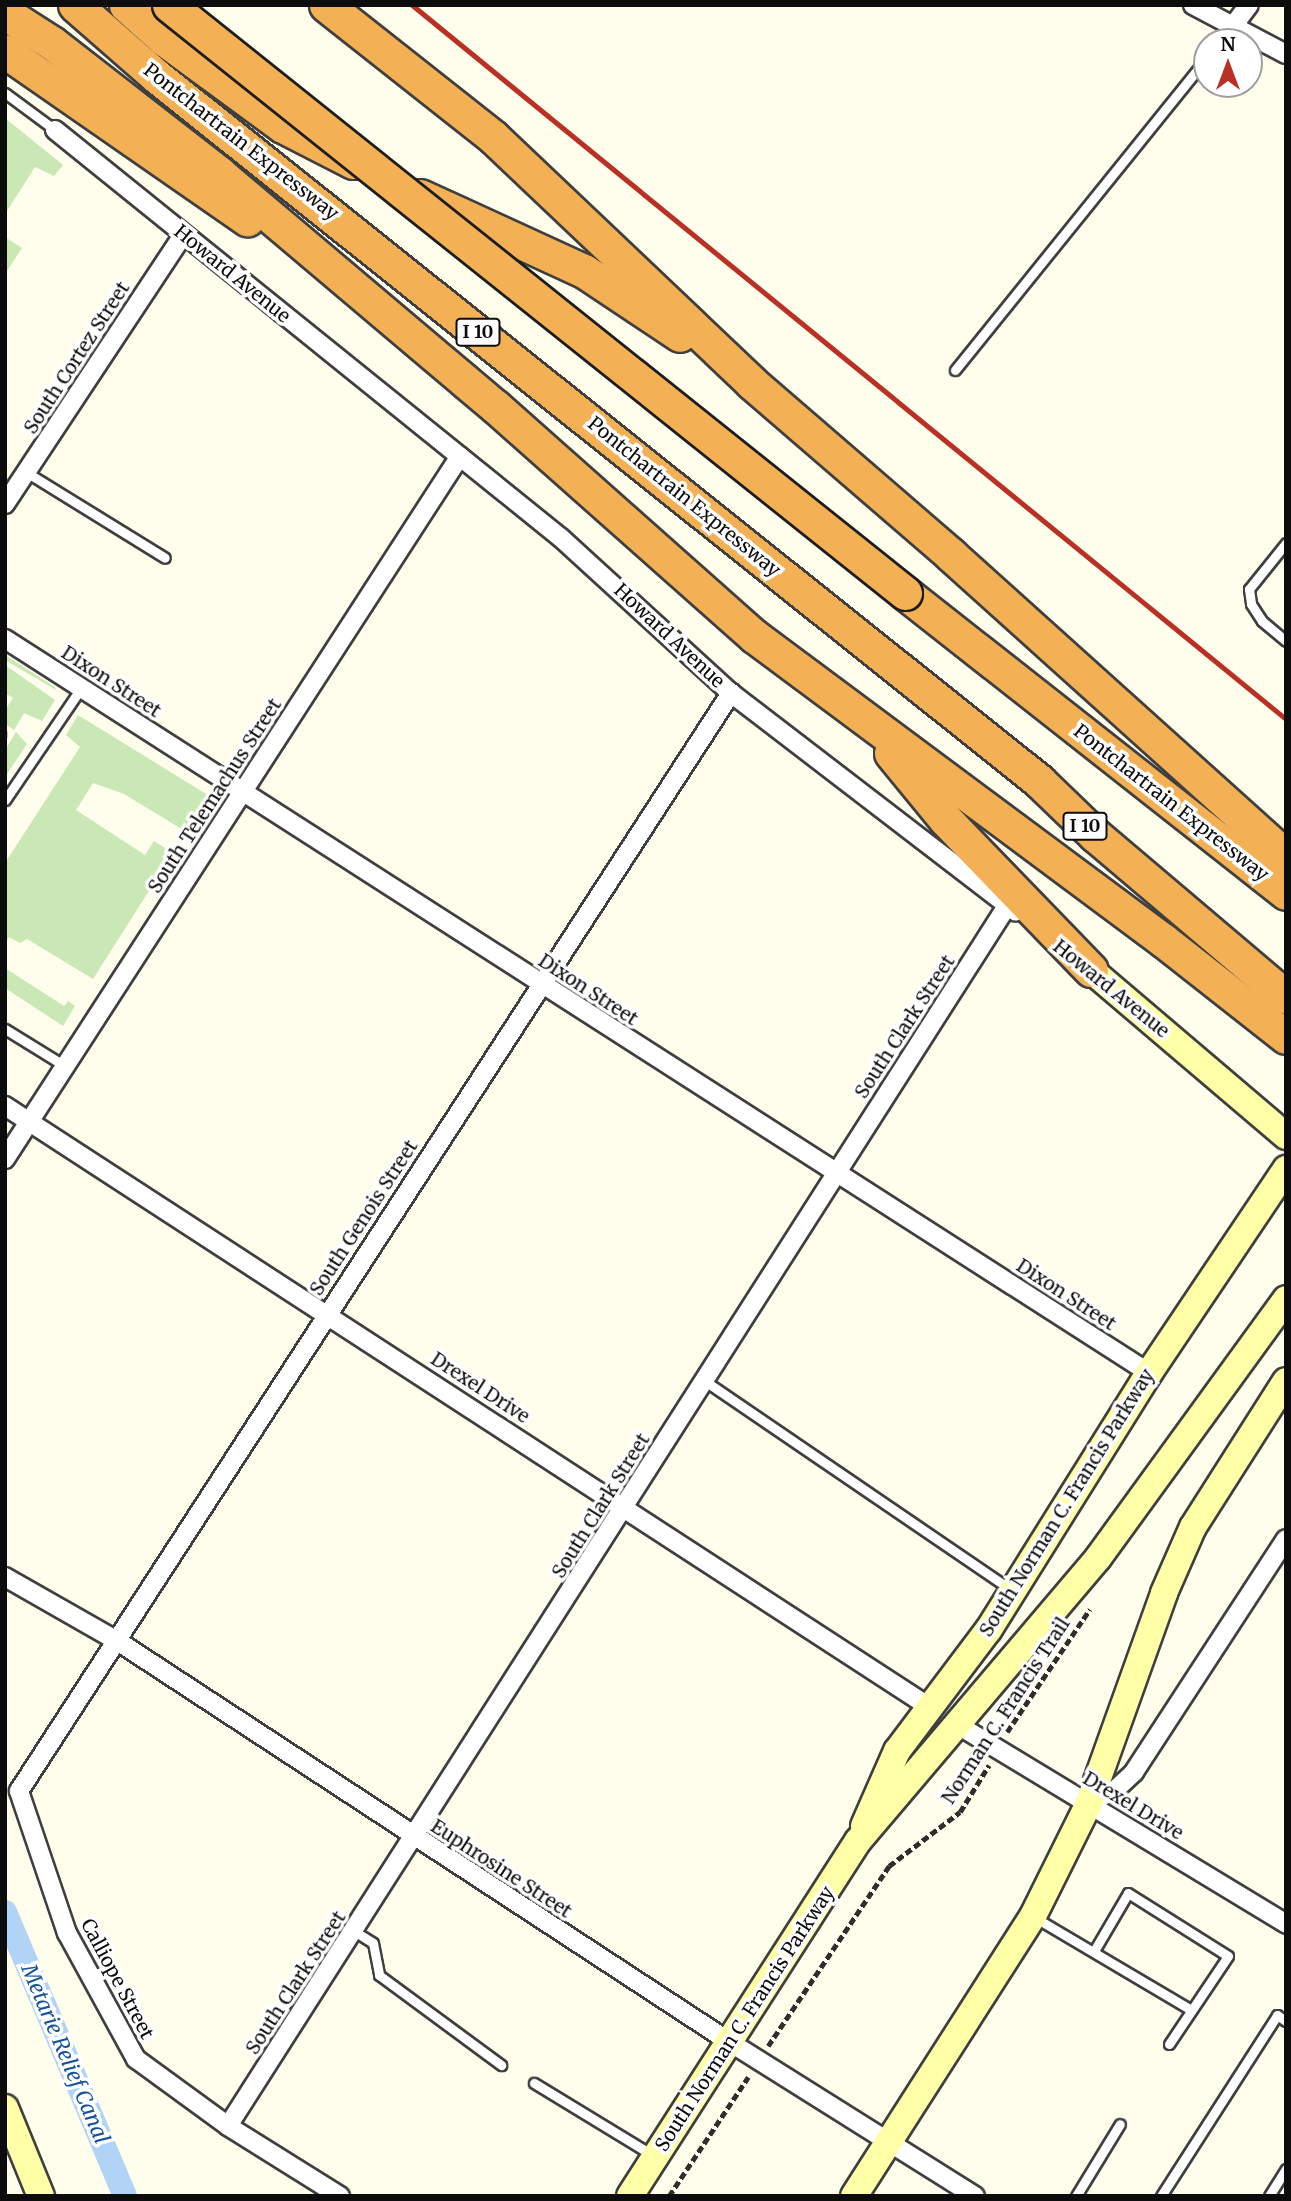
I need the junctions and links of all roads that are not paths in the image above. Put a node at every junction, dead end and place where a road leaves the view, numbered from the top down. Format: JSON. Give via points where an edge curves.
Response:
{"nodes":[{"id":1,"x":75,"y":5,"type":"edge"},
{"id":2,"x":126,"y":5,"type":"edge"},
{"id":3,"x":169,"y":5,"type":"edge"},
{"id":4,"x":326,"y":5,"type":"edge"},
{"id":5,"x":1193,"y":5,"type":"edge"},
{"id":6,"x":1249,"y":5,"type":"edge"},
{"id":7,"x":5,"y":13,"type":"edge"},
{"id":8,"x":1233,"y":26,"type":"junction"},
{"id":9,"x":5,"y":51,"type":"edge"},
{"id":10,"x":1286,"y":54,"type":"edge"},
{"id":11,"x":1193,"y":75,"type":"edge"},
{"id":12,"x":5,"y":93,"type":"edge"},
{"id":13,"x":55,"y":130,"type":"joint"},
{"id":14,"x":183,"y":234,"type":"junction"},
{"id":15,"x":322,"y":262,"type":"junction"},
{"id":16,"x":956,"y":370,"type":"dead end"},
{"id":17,"x":752,"y":383,"type":"junction"},
{"id":18,"x":460,"y":456,"type":"junction"},
{"id":19,"x":26,"y":472,"type":"junction"},
{"id":20,"x":5,"y":504,"type":"edge"},
{"id":21,"x":1286,"y":543,"type":"edge"},
{"id":22,"x":165,"y":558,"type":"dead end"},
{"id":23,"x":5,"y":639,"type":"edge"},
{"id":24,"x":1286,"y":641,"type":"edge"},
{"id":25,"x":81,"y":688,"type":"junction"},
{"id":26,"x":731,"y":693,"type":"junction"},
{"id":27,"x":861,"y":715,"type":"junction"},
{"id":28,"x":242,"y":791,"type":"junction"},
{"id":29,"x":5,"y":800,"type":"edge"},
{"id":30,"x":1286,"y":857,"type":"edge"},
{"id":31,"x":1286,"y":893,"type":"edge"},
{"id":32,"x":1007,"y":906,"type":"junction"},
{"id":33,"x":1091,"y":970,"type":"junction"},
{"id":34,"x":540,"y":984,"type":"junction"},
{"id":35,"x":1286,"y":997,"type":"edge"},
{"id":36,"x":5,"y":1029,"type":"edge"},
{"id":37,"x":1286,"y":1037,"type":"edge"},
{"id":38,"x":65,"y":1066,"type":"junction"},
{"id":39,"x":5,"y":1107,"type":"edge"},
{"id":40,"x":30,"y":1121,"type":"junction"},
{"id":41,"x":1286,"y":1136,"type":"edge"},
{"id":42,"x":5,"y":1158,"type":"edge"},
{"id":43,"x":1286,"y":1169,"type":"edge"},
{"id":44,"x":836,"y":1173,"type":"junction"},
{"id":45,"x":1286,"y":1299,"type":"edge"},
{"id":46,"x":326,"y":1315,"type":"junction"},
{"id":47,"x":1149,"y":1373,"type":"junction"},
{"id":48,"x":705,"y":1381,"type":"junction"},
{"id":49,"x":1285,"y":1382,"type":"edge"},
{"id":50,"x":626,"y":1507,"type":"junction"},
{"id":51,"x":1286,"y":1539,"type":"edge"},
{"id":52,"x":5,"y":1577,"type":"edge"},
{"id":53,"x":1012,"y":1591,"type":"junction"},
{"id":54,"x":119,"y":1642,"type":"junction"},
{"id":55,"x":931,"y":1707,"type":"junction"},
{"id":56,"x":958,"y":1725,"type":"junction"},
{"id":57,"x":38,"y":1769,"type":"joint"},
{"id":58,"x":1089,"y":1803,"type":"junction"},
{"id":59,"x":415,"y":1838,"type":"junction"},
{"id":60,"x":858,"y":1841,"type":"junction"},
{"id":61,"x":1033,"y":1916,"type":"junction"},
{"id":62,"x":1286,"y":1924,"type":"edge"},
{"id":63,"x":354,"y":1931,"type":"junction"},
{"id":64,"x":1094,"y":1951,"type":"junction"},
{"id":65,"x":1191,"y":2010,"type":"junction"},
{"id":66,"x":1286,"y":2021,"type":"edge"},
{"id":67,"x":731,"y":2043,"type":"junction"},
{"id":68,"x":1169,"y":2044,"type":"dead end"},
{"id":69,"x":501,"y":2065,"type":"dead end"},
{"id":70,"x":534,"y":2083,"type":"dead end"},
{"id":71,"x":5,"y":2108,"type":"edge"},
{"id":72,"x":1120,"y":2124,"type":"dead end"},
{"id":73,"x":228,"y":2126,"type":"junction"},
{"id":74,"x":889,"y":2142,"type":"junction"},
{"id":75,"x":656,"y":2157,"type":"junction"},
{"id":76,"x":1286,"y":2169,"type":"edge"},
{"id":77,"x":41,"y":2196,"type":"edge"},
{"id":78,"x":340,"y":2196,"type":"edge"},
{"id":79,"x":630,"y":2196,"type":"edge"},
{"id":80,"x":854,"y":2196,"type":"edge"},
{"id":81,"x":975,"y":2196,"type":"edge"},
{"id":82,"x":1076,"y":2196,"type":"edge"},
{"id":83,"x":1161,"y":2196,"type":"edge"},
{"id":84,"x":1269,"y":2196,"type":"edge"}],
"edges":[{"from":1,"to":35,"type":"highway","name":"Pontchartrain Expressway","number":"I 10","via":[[156,76],[1039,781],[1095,835]]},
{"from":2,"to":17,"type":"highway","via":[[164,39],[283,126],[471,222],[584,271]]},
{"from":3,"to":31,"type":"highway","name":"Pontchartrain Expressway","bridge":true},
{"from":4,"to":17,"type":"highway","via":[[493,137]]},
{"from":5,"to":8,"type":"street"},
{"from":6,"to":8,"type":"street"},
{"from":7,"to":15,"type":"highway","via":[[52,43],[220,174]]},
{"from":8,"to":10,"type":"street"},
{"from":9,"to":15,"type":"highway","via":[[221,204]]},
{"from":11,"to":16,"type":"lane"},
{"from":12,"to":13,"type":"lane"},
{"from":13,"to":14,"type":"street","name":"Howard Avenue"},
{"from":14,"to":18,"type":"street","name":"Howard Avenue"},
{"from":14,"to":19,"type":"street","name":"South Cortez Street"},
{"from":15,"to":27,"type":"highway","via":[[496,407],[754,636]]},
{"from":17,"to":30,"type":"highway","via":[[962,564]]},
{"from":18,"to":26,"type":"street","name":"Howard Avenue","via":[[571,547]]},
{"from":18,"to":28,"type":"street","name":"South Telemachus Street"},
{"from":19,"to":20,"type":"street","name":"South Cortez Street"},
{"from":19,"to":22,"type":"lane"},
{"from":21,"to":24,"type":"lane","via":[[1249,589],[1251,604],[1262,621]]},
{"from":23,"to":25,"type":"street","name":"Dixon Street"},
{"from":25,"to":28,"type":"street","name":"Dixon Street"},
{"from":25,"to":29,"type":"lane"},
{"from":26,"to":32,"type":"street","name":"Howard Avenue"},
{"from":26,"to":34,"type":"street","name":"South Genois Street"},
{"from":27,"to":33,"type":"highway","via":[[945,819]]},
{"from":27,"to":37,"type":"highway"},
{"from":28,"to":34,"type":"street","name":"Dixon Street"},
{"from":28,"to":38,"type":"street","name":"South Telemachus Street"},
{"from":32,"to":33,"type":"street","name":"Howard Avenue"},
{"from":32,"to":44,"type":"street","name":"South Clark Street"},
{"from":33,"to":41,"type":"street","name":"Howard Avenue"},
{"from":34,"to":44,"type":"street","name":"Dixon Street"},
{"from":34,"to":46,"type":"street","name":"South Genois Street"},
{"from":36,"to":38,"type":"lane"},
{"from":38,"to":40,"type":"street","name":"South Telemachus Street"},
{"from":39,"to":40,"type":"street","name":"Drexel Drive"},
{"from":40,"to":42,"type":"street","name":"South Telemachus Street"},
{"from":40,"to":46,"type":"street","name":"Drexel Drive"},
{"from":43,"to":47,"type":"street","name":"South Norman C. Francis Parkway"},
{"from":44,"to":47,"type":"street","name":"Dixon Street"},
{"from":44,"to":48,"type":"street","name":"South Clark Street"},
{"from":45,"to":56,"type":"street","name":"South Norman C. Francis Parkway","via":[[1098,1558]]},
{"from":46,"to":50,"type":"street","name":"Drexel Drive"},
{"from":46,"to":54,"type":"street","name":"South Genois Street"},
{"from":47,"to":53,"type":"street","name":"South Norman C. Francis Parkway"},
{"from":48,"to":50,"type":"street","name":"South Clark Street"},
{"from":48,"to":53,"type":"lane"},
{"from":49,"to":58,"type":"street","via":[[1193,1527],[1164,1593]]},
{"from":50,"to":55,"type":"street","name":"Drexel Drive"},
{"from":50,"to":59,"type":"street","name":"South Clark Street"},
{"from":51,"to":58,"type":"street","via":[[1134,1772],[1115,1790]]},
{"from":52,"to":54,"type":"street","name":"Euphrosine Street"},
{"from":53,"to":55,"type":"street","name":"South Norman C. Francis Parkway"},
{"from":54,"to":57,"type":"street","name":"South Genois Street"},
{"from":54,"to":59,"type":"street","name":"Euphrosine Street"},
{"from":55,"to":60,"type":"street","name":"South Norman C. Francis Parkway","via":[[883,1775]]},
{"from":56,"to":58,"type":"street","name":"Drexel Drive"},
{"from":56,"to":60,"type":"street","name":"South Norman C. Francis Parkway"},
{"from":57,"to":73,"type":"street","name":"Calliope Street","via":[[19,1791],[67,1933],[115,2024],[136,2059]]},
{"from":58,"to":61,"type":"street"},
{"from":58,"to":62,"type":"street","name":"Drexel Drive"},
{"from":59,"to":63,"type":"street","name":"South Clark Street"},
{"from":59,"to":67,"type":"street","name":"Euphrosine Street"},
{"from":60,"to":67,"type":"street","name":"South Norman C. Francis Parkway"},
{"from":61,"to":64,"type":"lane"},
{"from":61,"to":74,"type":"street"},
{"from":63,"to":69,"type":"lane","via":[[373,1943],[379,1975]]},
{"from":63,"to":73,"type":"street","name":"South Clark Street"},
{"from":64,"to":65,"type":"lane"},
{"from":64,"to":65,"type":"lane","via":[[1128,1893],[1227,1956]]},
{"from":65,"to":68,"type":"lane"},
{"from":66,"to":83,"type":"lane","via":[[1277,2015]]},
{"from":67,"to":74,"type":"street","name":"Euphrosine Street"},
{"from":67,"to":75,"type":"street","name":"South Norman C. Francis Parkway"},
{"from":70,"to":75,"type":"lane"},
{"from":71,"to":77,"type":"street"},
{"from":72,"to":82,"type":"lane"},
{"from":73,"to":78,"type":"street","name":"Calliope Street"},
{"from":74,"to":80,"type":"street"},
{"from":74,"to":81,"type":"street","name":"Euphrosine Street"},
{"from":75,"to":79,"type":"street","name":"South Norman C. Francis Parkway"},
{"from":76,"to":84,"type":"lane"}]}
